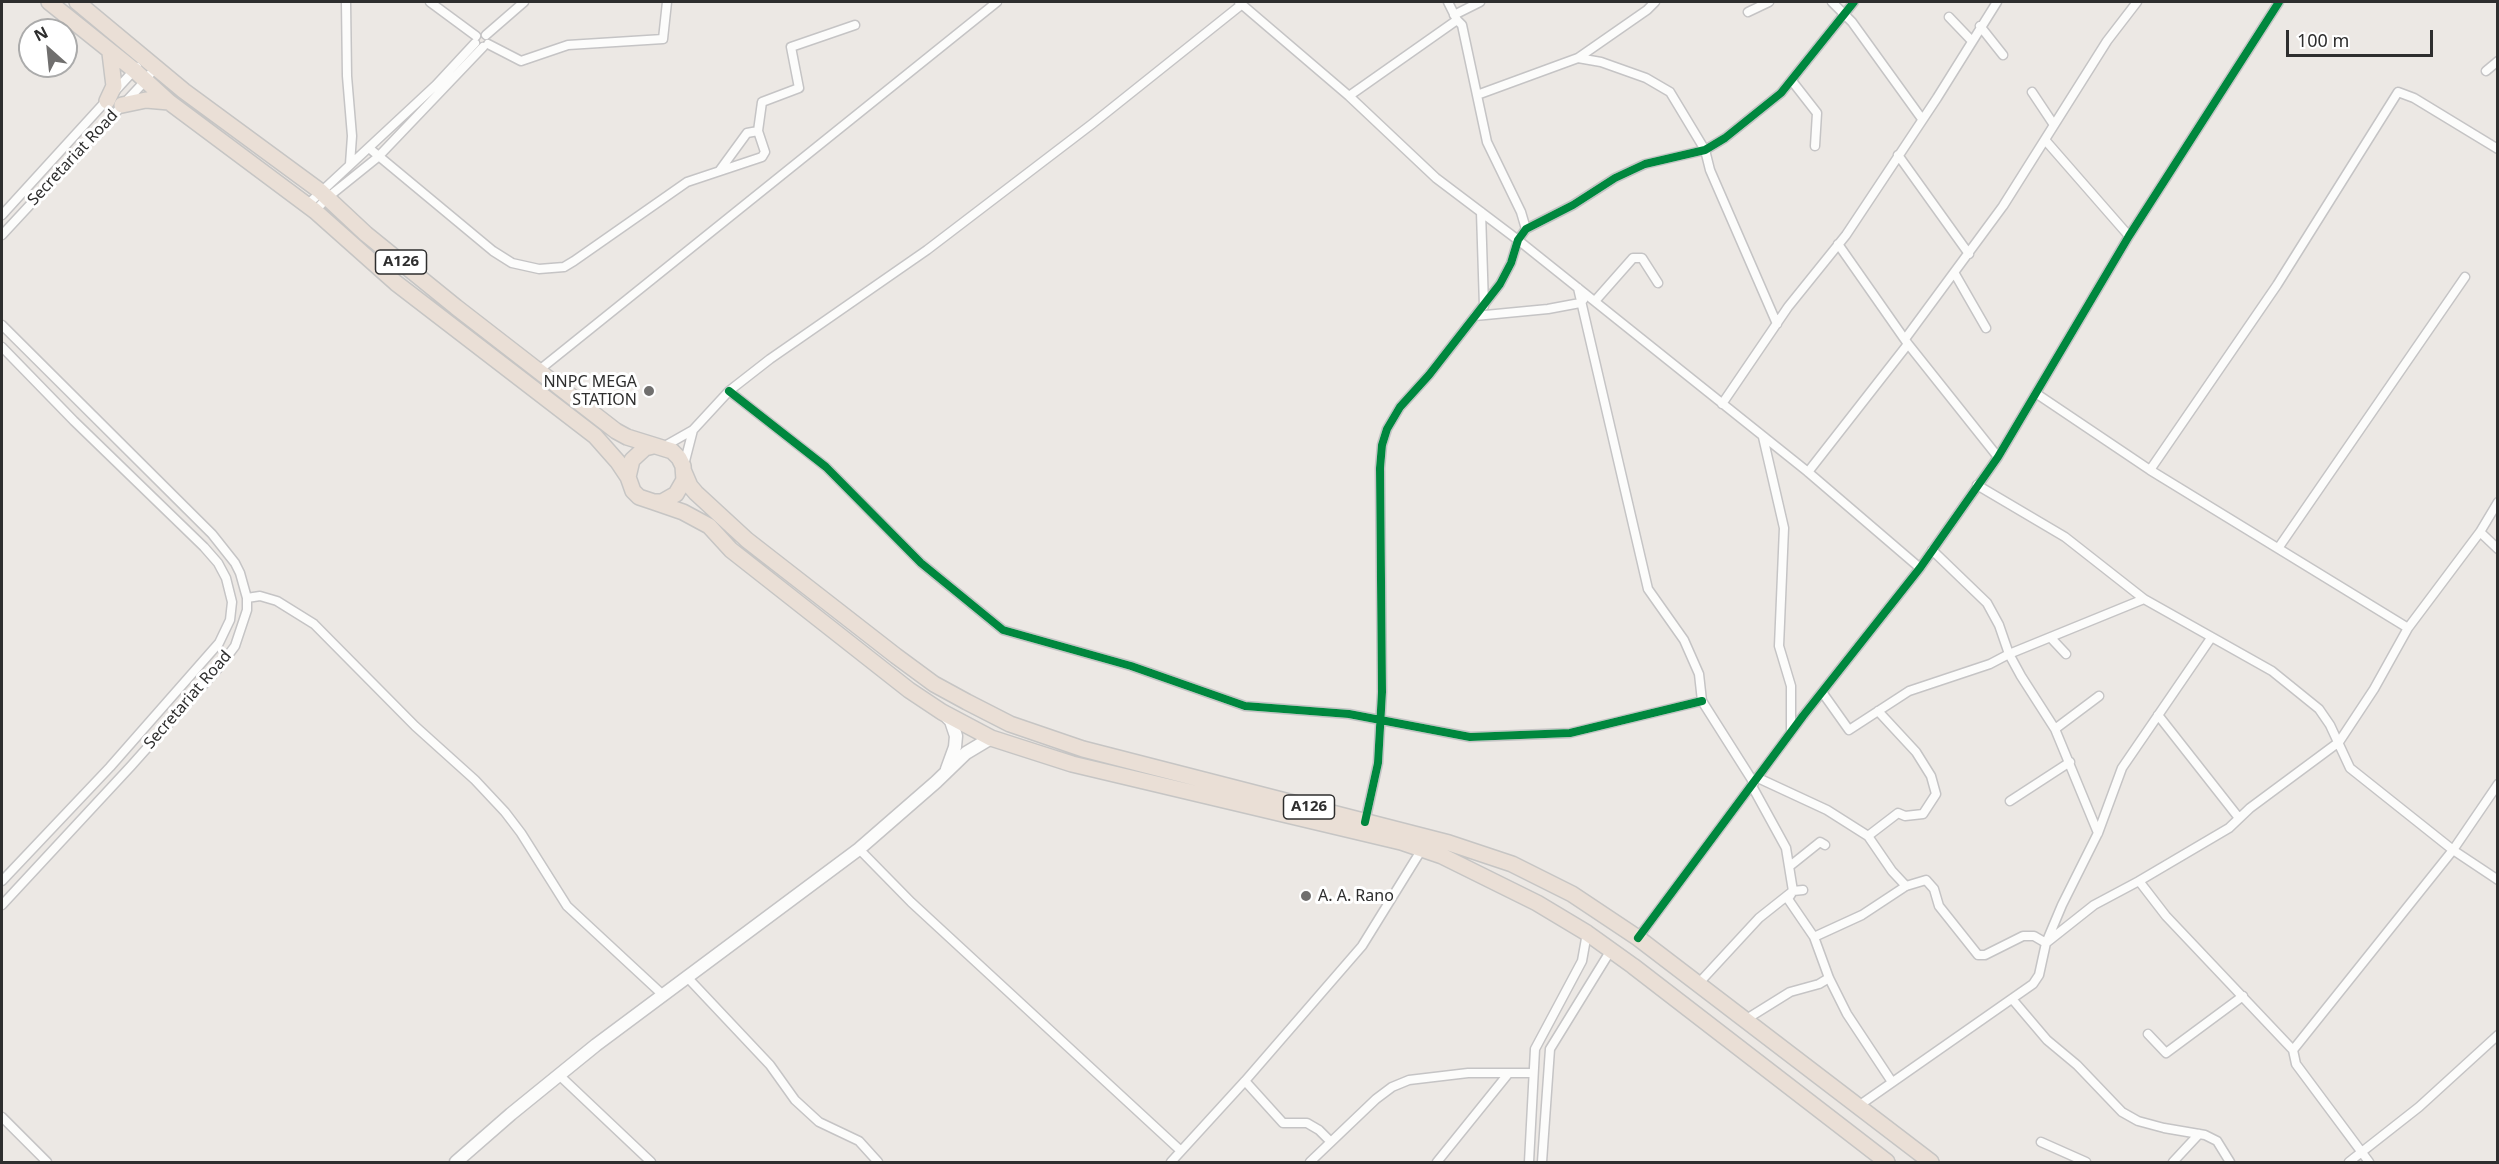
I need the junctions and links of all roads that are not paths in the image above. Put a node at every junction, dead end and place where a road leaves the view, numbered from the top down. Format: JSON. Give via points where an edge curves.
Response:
{"nodes":[{"id":1,"x":49,"y":2,"type":"edge"},
{"id":2,"x":76,"y":2,"type":"edge"},
{"id":3,"x":346,"y":2,"type":"edge"},
{"id":4,"x":430,"y":2,"type":"edge"},
{"id":5,"x":524,"y":2,"type":"edge"},
{"id":6,"x":667,"y":2,"type":"edge"},
{"id":7,"x":997,"y":2,"type":"edge"},
{"id":8,"x":1449,"y":2,"type":"edge"},
{"id":9,"x":1479,"y":2,"type":"edge"},
{"id":10,"x":1655,"y":2,"type":"edge"},
{"id":11,"x":1769,"y":2,"type":"edge"},
{"id":12,"x":1832,"y":2,"type":"edge"},
{"id":13,"x":1854,"y":2,"type":"edge"},
{"id":14,"x":1997,"y":2,"type":"edge"},
{"id":15,"x":2137,"y":2,"type":"edge"},
{"id":16,"x":2279,"y":2,"type":"edge"},
{"id":17,"x":1240,"y":3,"type":"edge"},
{"id":18,"x":1748,"y":12,"type":"dead end"},
{"id":19,"x":1844,"y":15,"type":"junction"},
{"id":20,"x":1949,"y":17,"type":"dead end"},
{"id":21,"x":1456,"y":18,"type":"junction"},
{"id":22,"x":855,"y":26,"type":"dead end"},
{"id":23,"x":1980,"y":26,"type":"junction"},
{"id":24,"x":1971,"y":40,"type":"junction"},
{"id":25,"x":481,"y":41,"type":"junction"},
{"id":26,"x":110,"y":53,"type":"junction"},
{"id":27,"x":2004,"y":55,"type":"dead end"},
{"id":28,"x":1578,"y":58,"type":"junction"},
{"id":29,"x":151,"y":61,"type":"junction"},
{"id":30,"x":2498,"y":61,"type":"edge"},
{"id":31,"x":2486,"y":71,"type":"dead end"},
{"id":32,"x":140,"y":76,"type":"junction"},
{"id":33,"x":1792,"y":81,"type":"junction"},
{"id":34,"x":2032,"y":92,"type":"dead end"},
{"id":35,"x":1477,"y":95,"type":"junction"},
{"id":36,"x":1349,"y":96,"type":"junction"},
{"id":37,"x":169,"y":102,"type":"junction"},
{"id":38,"x":115,"y":103,"type":"junction"},
{"id":39,"x":1922,"y":119,"type":"junction"},
{"id":40,"x":2054,"y":125,"type":"junction"},
{"id":41,"x":758,"y":131,"type":"junction"},
{"id":42,"x":2046,"y":141,"type":"junction"},
{"id":43,"x":1815,"y":146,"type":"dead end"},
{"id":44,"x":369,"y":148,"type":"junction"},
{"id":45,"x":2498,"y":149,"type":"edge"},
{"id":46,"x":1705,"y":150,"type":"junction"},
{"id":47,"x":1898,"y":155,"type":"junction"},
{"id":48,"x":378,"y":157,"type":"junction"},
{"id":49,"x":350,"y":164,"type":"junction"},
{"id":50,"x":720,"y":170,"type":"junction"},
{"id":51,"x":324,"y":194,"type":"junction"},
{"id":52,"x":311,"y":208,"type":"junction"},
{"id":53,"x":1481,"y":212,"type":"junction"},
{"id":54,"x":2,"y":215,"type":"edge"},
{"id":55,"x":1526,"y":229,"type":"junction"},
{"id":56,"x":2,"y":235,"type":"edge"},
{"id":57,"x":2128,"y":236,"type":"junction"},
{"id":58,"x":1518,"y":240,"type":"junction"},
{"id":59,"x":1838,"y":244,"type":"junction"},
{"id":60,"x":1969,"y":254,"type":"junction"},
{"id":61,"x":1954,"y":274,"type":"junction"},
{"id":62,"x":2465,"y":277,"type":"dead end"},
{"id":63,"x":1658,"y":283,"type":"dead end"},
{"id":64,"x":1588,"y":300,"type":"junction"},
{"id":65,"x":1484,"y":306,"type":"junction"},
{"id":66,"x":1475,"y":316,"type":"junction"},
{"id":67,"x":1777,"y":324,"type":"junction"},
{"id":68,"x":2,"y":325,"type":"edge"},
{"id":69,"x":1986,"y":328,"type":"dead end"},
{"id":70,"x":1907,"y":341,"type":"junction"},
{"id":71,"x":2,"y":347,"type":"edge"},
{"id":72,"x":538,"y":371,"type":"junction"},
{"id":73,"x":729,"y":391,"type":"junction"},
{"id":74,"x":2037,"y":394,"type":"junction"},
{"id":75,"x":1722,"y":404,"type":"junction"},
{"id":76,"x":693,"y":430,"type":"junction"},
{"id":77,"x":1763,"y":437,"type":"junction"},
{"id":78,"x":658,"y":446,"type":"junction"},
{"id":79,"x":1998,"y":457,"type":"junction"},
{"id":80,"x":684,"y":469,"type":"junction"},
{"id":81,"x":2150,"y":470,"type":"junction"},
{"id":82,"x":1808,"y":472,"type":"junction"},
{"id":83,"x":628,"y":477,"type":"junction"},
{"id":84,"x":1977,"y":485,"type":"junction"},
{"id":85,"x":654,"y":502,"type":"junction"},
{"id":86,"x":2498,"y":502,"type":"edge"},
{"id":87,"x":2480,"y":532,"type":"junction"},
{"id":88,"x":2279,"y":547,"type":"junction"},
{"id":89,"x":2498,"y":549,"type":"edge"},
{"id":90,"x":1932,"y":550,"type":"junction"},
{"id":91,"x":1920,"y":568,"type":"junction"},
{"id":92,"x":247,"y":598,"type":"junction"},
{"id":93,"x":2144,"y":600,"type":"junction"},
{"id":94,"x":2408,"y":628,"type":"junction"},
{"id":95,"x":2051,"y":638,"type":"junction"},
{"id":96,"x":2211,"y":638,"type":"junction"},
{"id":97,"x":2009,"y":654,"type":"junction"},
{"id":98,"x":2066,"y":654,"type":"dead end"},
{"id":99,"x":1822,"y":692,"type":"junction"},
{"id":100,"x":2099,"y":696,"type":"dead end"},
{"id":101,"x":1702,"y":701,"type":"junction"},
{"id":102,"x":1878,"y":711,"type":"junction"},
{"id":103,"x":942,"y":712,"type":"junction"},
{"id":104,"x":2158,"y":715,"type":"junction"},
{"id":105,"x":1381,"y":719,"type":"junction"},
{"id":106,"x":2055,"y":729,"type":"junction"},
{"id":107,"x":1791,"y":732,"type":"junction"},
{"id":108,"x":992,"y":738,"type":"junction"},
{"id":109,"x":2339,"y":742,"type":"junction"},
{"id":110,"x":2070,"y":762,"type":"junction"},
{"id":111,"x":110,"y":767,"type":"junction"},
{"id":112,"x":947,"y":771,"type":"junction"},
{"id":113,"x":121,"y":778,"type":"junction"},
{"id":114,"x":1754,"y":782,"type":"junction"},
{"id":115,"x":2498,"y":784,"type":"edge"},
{"id":116,"x":2010,"y":801,"type":"dead end"},
{"id":117,"x":2240,"y":818,"type":"junction"},
{"id":118,"x":1365,"y":822,"type":"junction"},
{"id":119,"x":2098,"y":833,"type":"junction"},
{"id":120,"x":1868,"y":836,"type":"junction"},
{"id":121,"x":1825,"y":845,"type":"dead end"},
{"id":122,"x":859,"y":849,"type":"junction"},
{"id":123,"x":1422,"y":849,"type":"junction"},
{"id":124,"x":2453,"y":850,"type":"junction"},
{"id":125,"x":1790,"y":866,"type":"junction"},
{"id":126,"x":2498,"y":880,"type":"edge"},
{"id":127,"x":2,"y":881,"type":"edge"},
{"id":128,"x":2139,"y":881,"type":"junction"},
{"id":129,"x":1906,"y":886,"type":"junction"},
{"id":130,"x":1803,"y":890,"type":"dead end"},
{"id":131,"x":1793,"y":891,"type":"junction"},
{"id":132,"x":2,"y":905,"type":"edge"},
{"id":133,"x":1587,"y":933,"type":"junction"},
{"id":134,"x":1814,"y":937,"type":"junction"},
{"id":135,"x":1638,"y":938,"type":"junction"},
{"id":136,"x":2046,"y":942,"type":"junction"},
{"id":137,"x":1611,"y":950,"type":"junction"},
{"id":138,"x":687,"y":977,"type":"junction"},
{"id":139,"x":1829,"y":978,"type":"junction"},
{"id":140,"x":1698,"y":984,"type":"junction"},
{"id":141,"x":663,"y":994,"type":"junction"},
{"id":142,"x":2243,"y":996,"type":"junction"},
{"id":143,"x":2013,"y":1000,"type":"junction"},
{"id":144,"x":1745,"y":1020,"type":"junction"},
{"id":145,"x":2148,"y":1034,"type":"dead end"},
{"id":146,"x":2498,"y":1035,"type":"edge"},
{"id":147,"x":2293,"y":1050,"type":"junction"},
{"id":148,"x":1533,"y":1073,"type":"junction"},
{"id":149,"x":1508,"y":1074,"type":"junction"},
{"id":150,"x":559,"y":1075,"type":"junction"},
{"id":151,"x":1245,"y":1081,"type":"junction"},
{"id":152,"x":1892,"y":1082,"type":"junction"},
{"id":153,"x":1857,"y":1107,"type":"junction"},
{"id":154,"x":2,"y":1117,"type":"edge"},
{"id":155,"x":2199,"y":1134,"type":"junction"},
{"id":156,"x":1331,"y":1142,"type":"junction"},
{"id":157,"x":2041,"y":1142,"type":"dead end"},
{"id":158,"x":1181,"y":1151,"type":"junction"},
{"id":159,"x":2362,"y":1152,"type":"junction"},
{"id":160,"x":47,"y":1162,"type":"edge"},
{"id":161,"x":456,"y":1162,"type":"edge"},
{"id":162,"x":651,"y":1162,"type":"edge"},
{"id":163,"x":878,"y":1162,"type":"edge"},
{"id":164,"x":1171,"y":1162,"type":"edge"},
{"id":165,"x":1310,"y":1162,"type":"edge"},
{"id":166,"x":1437,"y":1162,"type":"edge"},
{"id":167,"x":1528,"y":1162,"type":"edge"},
{"id":168,"x":1542,"y":1162,"type":"edge"},
{"id":169,"x":1887,"y":1162,"type":"edge"},
{"id":170,"x":1930,"y":1162,"type":"edge"},
{"id":171,"x":2086,"y":1162,"type":"edge"},
{"id":172,"x":2173,"y":1162,"type":"edge"},
{"id":173,"x":2230,"y":1162,"type":"edge"},
{"id":174,"x":2349,"y":1162,"type":"edge"},
{"id":175,"x":2369,"y":1162,"type":"edge"}],
"edges":[{"from":1,"to":26,"type":"highway","number":"A126"},
{"from":2,"to":29,"type":"highway","number":"A126"},
{"from":3,"to":49,"type":"street"},
{"from":4,"to":25,"type":"street"},
{"from":5,"to":25,"type":"street"},
{"from":6,"to":25,"type":"street","via":[[663,39],[568,45],[521,61]]},
{"from":7,"to":72,"type":"street"},
{"from":8,"to":21,"type":"street"},
{"from":9,"to":21,"type":"street"},
{"from":10,"to":28,"type":"street"},
{"from":11,"to":18,"type":"street"},
{"from":12,"to":19,"type":"street"},
{"from":13,"to":19,"type":"street"},
{"from":14,"to":23,"type":"street"},
{"from":15,"to":40,"type":"street","via":[[2107,41]]},
{"from":16,"to":57,"type":"street"},
{"from":17,"to":36,"type":"street"},
{"from":17,"to":73,"type":"street","via":[[1101,117],[927,250]]},
{"from":19,"to":33,"type":"street"},
{"from":19,"to":39,"type":"street"},
{"from":20,"to":24,"type":"street"},
{"from":21,"to":35,"type":"street","via":[[1462,25]]},
{"from":21,"to":36,"type":"street"},
{"from":22,"to":41,"type":"street","via":[[791,47],[799,88],[762,102]]},
{"from":23,"to":24,"type":"street"},
{"from":23,"to":27,"type":"street"},
{"from":24,"to":39,"type":"street"},
{"from":25,"to":44,"type":"street"},
{"from":25,"to":48,"type":"street"},
{"from":26,"to":32,"type":"highway","number":"A126"},
{"from":26,"to":38,"type":"highway"},
{"from":28,"to":35,"type":"street"},
{"from":28,"to":46,"type":"street","via":[[1646,78],[1670,92]]},
{"from":29,"to":32,"type":"street"},
{"from":29,"to":32,"type":"street"},
{"from":29,"to":51,"type":"highway","number":"A126","via":[[184,91]]},
{"from":30,"to":31,"type":"street"},
{"from":32,"to":37,"type":"highway","number":"A126"},
{"from":32,"to":38,"type":"street","name":"Secretariat Road"},
{"from":32,"to":38,"type":"street","name":"Secretariat Road"},
{"from":33,"to":43,"type":"street","via":[[1817,113]]},
{"from":33,"to":46,"type":"street"},
{"from":34,"to":40,"type":"street"},
{"from":35,"to":55,"type":"street","via":[[1487,142]]},
{"from":36,"to":53,"type":"street","via":[[1436,178]]},
{"from":37,"to":38,"type":"highway"},
{"from":37,"to":52,"type":"highway","number":"A126"},
{"from":38,"to":54,"type":"street","name":"Secretariat Road"},
{"from":38,"to":56,"type":"street","name":"Secretariat Road"},
{"from":39,"to":47,"type":"street"},
{"from":40,"to":42,"type":"street"},
{"from":41,"to":50,"type":"street","via":[[747,133]]},
{"from":41,"to":50,"type":"street","via":[[764,150],[762,157]]},
{"from":42,"to":57,"type":"street"},
{"from":42,"to":60,"type":"street"},
{"from":44,"to":48,"type":"street"},
{"from":44,"to":49,"type":"street"},
{"from":45,"to":81,"type":"street","via":[[2398,92],[2277,285]]},
{"from":46,"to":55,"type":"street","via":[[1645,164]]},
{"from":46,"to":67,"type":"street","via":[[1710,170]]},
{"from":47,"to":59,"type":"street"},
{"from":47,"to":60,"type":"street"},
{"from":48,"to":50,"type":"street","via":[[493,251],[512,263],[539,269],[564,267],[687,182]]},
{"from":48,"to":51,"type":"street"},
{"from":49,"to":51,"type":"street"},
{"from":51,"to":52,"type":"street"},
{"from":51,"to":72,"type":"highway","number":"A126","via":[[393,256]]},
{"from":52,"to":83,"type":"highway","number":"A126","via":[[396,283],[595,436]]},
{"from":53,"to":58,"type":"street"},
{"from":53,"to":65,"type":"street"},
{"from":55,"to":58,"type":"street"},
{"from":57,"to":74,"type":"street"},
{"from":58,"to":64,"type":"street"},
{"from":58,"to":65,"type":"street","via":[[1511,263]]},
{"from":59,"to":67,"type":"street"},
{"from":59,"to":70,"type":"street"},
{"from":60,"to":61,"type":"street"},
{"from":61,"to":69,"type":"street"},
{"from":61,"to":70,"type":"street"},
{"from":62,"to":88,"type":"street"},
{"from":63,"to":64,"type":"street","via":[[1642,258],[1633,258]]},
{"from":64,"to":66,"type":"street","via":[[1548,309]]},
{"from":64,"to":75,"type":"street"},
{"from":64,"to":101,"type":"street","via":[[1648,590],[1684,640],[1699,674]]},
{"from":65,"to":66,"type":"street"},
{"from":66,"to":105,"type":"street","via":[[1400,407],[1382,446]]},
{"from":67,"to":75,"type":"street"},
{"from":68,"to":92,"type":"street","name":"Secretariat Road","via":[[212,534],[235,562]]},
{"from":70,"to":79,"type":"street"},
{"from":70,"to":82,"type":"street"},
{"from":71,"to":111,"type":"street","name":"Secretariat Road","via":[[190,531],[218,563],[230,589],[230,620],[219,643]]},
{"from":72,"to":78,"type":"highway","number":"A126","via":[[616,431]]},
{"from":73,"to":76,"type":"street"},
{"from":73,"to":105,"type":"street","via":[[826,467],[921,563],[1003,630],[1131,666],[1245,706]]},
{"from":74,"to":79,"type":"street"},
{"from":74,"to":81,"type":"street"},
{"from":75,"to":77,"type":"street"},
{"from":76,"to":78,"type":"street"},
{"from":76,"to":80,"type":"street"},
{"from":77,"to":82,"type":"street"},
{"from":77,"to":107,"type":"street","via":[[1784,528],[1779,646],[1791,686]]},
{"from":78,"to":80,"type":"highway","number":"A126","via":[[672,451]]},
{"from":78,"to":83,"type":"highway","via":[[645,448],[632,460]]},
{"from":79,"to":84,"type":"street"},
{"from":80,"to":85,"type":"highway","via":[[676,494]]},
{"from":80,"to":118,"type":"highway","number":"A126","via":[[696,493],[747,540],[934,684],[976,707],[1010,724],[1083,749]]},
{"from":81,"to":88,"type":"street"},
{"from":82,"to":91,"type":"street"},
{"from":83,"to":85,"type":"highway","number":"A126","via":[[639,497]]},
{"from":84,"to":90,"type":"street"},
{"from":84,"to":93,"type":"street","via":[[2065,537]]},
{"from":85,"to":103,"type":"highway","number":"A126","via":[[709,526],[731,550]]},
{"from":86,"to":87,"type":"street"},
{"from":87,"to":89,"type":"street"},
{"from":87,"to":94,"type":"street"},
{"from":88,"to":94,"type":"street"},
{"from":90,"to":91,"type":"street"},
{"from":90,"to":97,"type":"street","via":[[1987,603],[2000,625]]},
{"from":91,"to":99,"type":"street"},
{"from":92,"to":113,"type":"street","name":"Secretariat Road","via":[[245,622],[228,656]]},
{"from":92,"to":141,"type":"street","via":[[260,596],[277,601],[314,624],[475,780],[521,833],[567,906]]},
{"from":93,"to":95,"type":"street"},
{"from":93,"to":96,"type":"street"},
{"from":94,"to":109,"type":"street"},
{"from":95,"to":97,"type":"street"},
{"from":95,"to":98,"type":"street"},
{"from":96,"to":104,"type":"street"},
{"from":96,"to":109,"type":"street","via":[[2272,671],[2298,692],[2319,710]]},
{"from":97,"to":102,"type":"street","via":[[1909,691]]},
{"from":97,"to":106,"type":"street"},
{"from":99,"to":102,"type":"street","via":[[1849,730]]},
{"from":99,"to":107,"type":"street"},
{"from":100,"to":106,"type":"street"},
{"from":101,"to":105,"type":"street","via":[[1570,733],[1470,737]]},
{"from":101,"to":114,"type":"street"},
{"from":102,"to":120,"type":"street","via":[[1916,752],[1931,776],[1936,795],[1923,814],[1898,813]]},
{"from":103,"to":108,"type":"highway","number":"A126"},
{"from":103,"to":112,"type":"street","via":[[951,721],[956,736]]},
{"from":104,"to":117,"type":"street"},
{"from":104,"to":119,"type":"street","via":[[2122,768]]},
{"from":105,"to":118,"type":"street","via":[[1378,763]]},
{"from":106,"to":110,"type":"street"},
{"from":107,"to":114,"type":"street"},
{"from":108,"to":112,"type":"street","via":[[966,753]]},
{"from":108,"to":123,"type":"highway","number":"A126","via":[[1072,764]]},
{"from":109,"to":117,"type":"street"},
{"from":109,"to":124,"type":"street","via":[[2350,768]]},
{"from":110,"to":116,"type":"street"},
{"from":110,"to":119,"type":"street"},
{"from":111,"to":113,"type":"street"},
{"from":111,"to":127,"type":"street","name":"Secretariat Road"},
{"from":112,"to":122,"type":"street"},
{"from":113,"to":132,"type":"street","name":"Secretariat Road"},
{"from":114,"to":120,"type":"street","via":[[1827,810]]},
{"from":114,"to":125,"type":"street","via":[[1786,848]]},
{"from":114,"to":135,"type":"street"},
{"from":115,"to":124,"type":"street"},
{"from":117,"to":128,"type":"street"},
{"from":118,"to":135,"type":"highway","number":"A126","via":[[1512,864],[1572,894]]},
{"from":119,"to":136,"type":"street"},
{"from":120,"to":129,"type":"street"},
{"from":121,"to":125,"type":"street","via":[[1820,842]]},
{"from":122,"to":138,"type":"street"},
{"from":122,"to":158,"type":"street","via":[[910,902]]},
{"from":123,"to":133,"type":"highway","number":"A126","via":[[1497,882]]},
{"from":123,"to":151,"type":"street","via":[[1362,946]]},
{"from":124,"to":126,"type":"street"},
{"from":124,"to":147,"type":"street"},
{"from":125,"to":131,"type":"street"},
{"from":128,"to":136,"type":"street","via":[[2094,905]]},
{"from":128,"to":142,"type":"street","via":[[2166,916]]},
{"from":129,"to":134,"type":"street","via":[[1862,915]]},
{"from":129,"to":136,"type":"street","via":[[1926,880],[1952,924],[1981,956],[2023,936]]},
{"from":130,"to":131,"type":"street"},
{"from":131,"to":134,"type":"street","via":[[1788,899]]},
{"from":131,"to":140,"type":"street","via":[[1759,918]]},
{"from":133,"to":137,"type":"highway","number":"A126"},
{"from":133,"to":148,"type":"street","via":[[1582,961],[1538,1040]]},
{"from":134,"to":139,"type":"street"},
{"from":135,"to":140,"type":"highway","number":"A126"},
{"from":136,"to":143,"type":"street","via":[[2039,975]]},
{"from":137,"to":168,"type":"street","via":[[1550,1049]]},
{"from":137,"to":169,"type":"highway","number":"A126"},
{"from":138,"to":141,"type":"street"},
{"from":138,"to":163,"type":"street","via":[[770,1065],[795,1100],[819,1122],[859,1141]]},
{"from":139,"to":144,"type":"street","via":[[1791,992]]},
{"from":139,"to":152,"type":"street","via":[[1847,1014]]},
{"from":140,"to":144,"type":"highway","number":"A126"},
{"from":141,"to":150,"type":"street"},
{"from":142,"to":145,"type":"street","via":[[2166,1053]]},
{"from":142,"to":147,"type":"street"},
{"from":143,"to":152,"type":"street"},
{"from":143,"to":155,"type":"street","via":[[2047,1040],[2122,1112],[2138,1121]]},
{"from":144,"to":153,"type":"highway","number":"A126"},
{"from":146,"to":159,"type":"street","via":[[2419,1107]]},
{"from":147,"to":159,"type":"street","via":[[2296,1064]]},
{"from":148,"to":149,"type":"street"},
{"from":148,"to":167,"type":"street"},
{"from":149,"to":156,"type":"street","via":[[1468,1073],[1409,1080],[1376,1099]]},
{"from":149,"to":166,"type":"street"},
{"from":150,"to":161,"type":"street"},
{"from":150,"to":162,"type":"street"},
{"from":151,"to":156,"type":"street","via":[[1283,1123],[1307,1124]]},
{"from":151,"to":158,"type":"street"},
{"from":152,"to":153,"type":"street"},
{"from":153,"to":170,"type":"highway","number":"A126"},
{"from":154,"to":160,"type":"street"},
{"from":155,"to":172,"type":"street"},
{"from":155,"to":173,"type":"street","via":[[2217,1141]]},
{"from":156,"to":165,"type":"street"},
{"from":157,"to":171,"type":"street"},
{"from":158,"to":164,"type":"street"},
{"from":159,"to":174,"type":"street"},
{"from":159,"to":175,"type":"street"}]}
